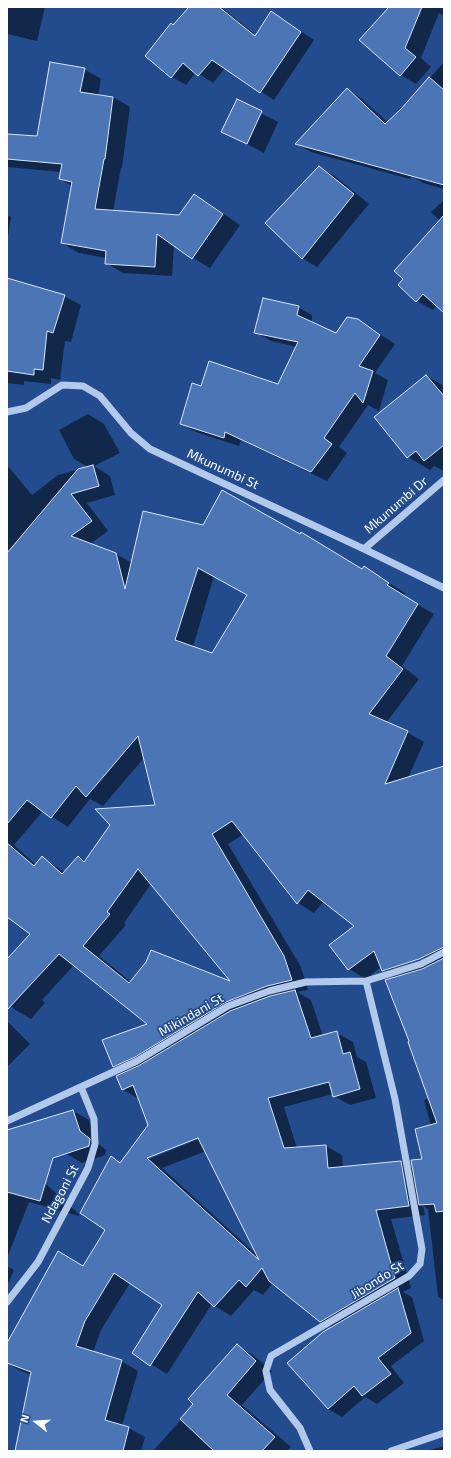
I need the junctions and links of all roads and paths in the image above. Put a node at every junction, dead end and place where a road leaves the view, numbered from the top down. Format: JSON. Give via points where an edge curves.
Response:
{"nodes":[{"id":1,"x":7,"y":412,"type":"edge"},
{"id":2,"x":444,"y":480,"type":"edge"},
{"id":3,"x":364,"y":549,"type":"junction"},
{"id":4,"x":444,"y":588,"type":"edge"},
{"id":5,"x":444,"y":952,"type":"edge"},
{"id":6,"x":366,"y":982,"type":"junction"},
{"id":7,"x":81,"y":1087,"type":"junction"},
{"id":8,"x":7,"y":1121,"type":"edge"},
{"id":9,"x":7,"y":1302,"type":"edge"},
{"id":10,"x":444,"y":1433,"type":"edge"},
{"id":11,"x":310,"y":1451,"type":"edge"},
{"id":12,"x":392,"y":1451,"type":"edge"}],
"edges":[{"from":1,"to":3,"type":"street","name":"Mkunumbi St","via":[[26,408],[62,385],[83,386],[100,396],[131,433],[150,449]]},
{"from":2,"to":3,"type":"street","name":"Mkunumbi Dr"},
{"from":3,"to":4,"type":"street","name":"Mkunumbi St"},
{"from":5,"to":6,"type":"street","name":"Mikindani St","via":[[421,964]]},
{"from":6,"to":7,"type":"street","name":"Mikindani St","via":[[306,982],[268,991],[228,1006],[137,1061]]},
{"from":6,"to":11,"type":"street","name":"Jibondo St","via":[[395,1099],[422,1249],[420,1264],[409,1276],[271,1356],[266,1371],[270,1390],[300,1428]]},
{"from":7,"to":8,"type":"street","name":"Mikindani St"},
{"from":7,"to":9,"type":"street","name":"Ndagoni St","via":[[94,1119],[95,1144],[88,1168],[38,1262]]},
{"from":10,"to":12,"type":"street"}]}
